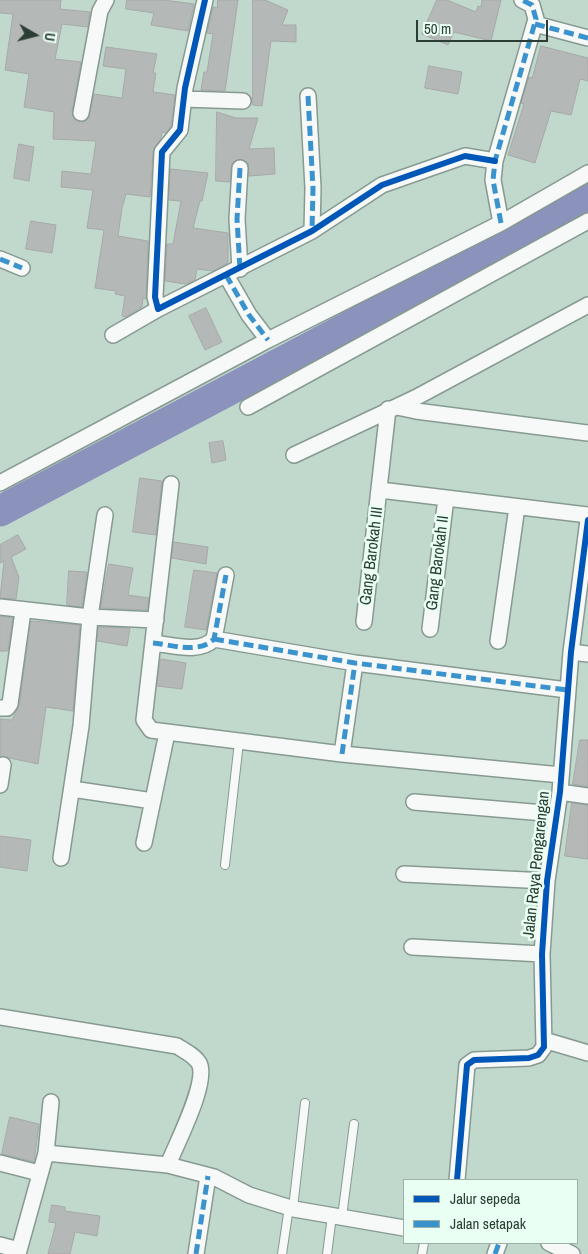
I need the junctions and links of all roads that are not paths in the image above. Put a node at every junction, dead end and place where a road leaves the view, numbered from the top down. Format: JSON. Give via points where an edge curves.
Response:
{"nodes":[{"id":1,"x":106,"y":0,"type":"edge"},
{"id":2,"x":205,"y":0,"type":"edge"},
{"id":3,"x":522,"y":0,"type":"edge"},
{"id":4,"x":535,"y":24,"type":"junction"},
{"id":5,"x":588,"y":38,"type":"edge"},
{"id":6,"x":308,"y":96,"type":"dead end"},
{"id":7,"x":184,"y":100,"type":"junction"},
{"id":8,"x":243,"y":101,"type":"dead end"},
{"id":9,"x":81,"y":113,"type":"dead end"},
{"id":10,"x":495,"y":162,"type":"junction"},
{"id":11,"x":240,"y":168,"type":"dead end"},
{"id":12,"x":588,"y":173,"type":"edge"},
{"id":13,"x":588,"y":221,"type":"edge"},
{"id":14,"x":501,"y":223,"type":"junction"},
{"id":15,"x":312,"y":231,"type":"junction"},
{"id":16,"x":0,"y":259,"type":"edge"},
{"id":17,"x":22,"y":268,"type":"dead end"},
{"id":18,"x":233,"y":272,"type":"junction"},
{"id":19,"x":588,"y":305,"type":"edge"},
{"id":20,"x":158,"y":309,"type":"junction"},
{"id":21,"x":113,"y":334,"type":"dead end"},
{"id":22,"x":268,"y":340,"type":"junction"},
{"id":23,"x":248,"y":407,"type":"dead end"},
{"id":24,"x":392,"y":408,"type":"junction"},
{"id":25,"x":588,"y":433,"type":"edge"},
{"id":26,"x":294,"y":455,"type":"dead end"},
{"id":27,"x":0,"y":483,"type":"edge"},
{"id":28,"x":171,"y":484,"type":"dead end"},
{"id":29,"x":380,"y":490,"type":"junction"},
{"id":30,"x":446,"y":498,"type":"junction"},
{"id":31,"x":517,"y":507,"type":"junction"},
{"id":32,"x":105,"y":515,"type":"dead end"},
{"id":33,"x":588,"y":515,"type":"edge"},
{"id":34,"x":588,"y":520,"type":"edge"},
{"id":35,"x":226,"y":575,"type":"dead end"},
{"id":36,"x":583,"y":587,"type":"edge"},
{"id":37,"x":0,"y":608,"type":"edge"},
{"id":38,"x":23,"y":611,"type":"junction"},
{"id":39,"x":90,"y":617,"type":"junction"},
{"id":40,"x":156,"y":620,"type":"junction"},
{"id":41,"x":364,"y":622,"type":"dead end"},
{"id":42,"x":430,"y":629,"type":"dead end"},
{"id":43,"x":214,"y":639,"type":"junction"},
{"id":44,"x":498,"y":641,"type":"dead end"},
{"id":45,"x":153,"y":643,"type":"junction"},
{"id":46,"x":571,"y":652,"type":"junction"},
{"id":47,"x":588,"y":654,"type":"edge"},
{"id":48,"x":355,"y":663,"type":"junction"},
{"id":49,"x":567,"y":690,"type":"junction"},
{"id":50,"x":0,"y":708,"type":"edge"},
{"id":51,"x":166,"y":734,"type":"junction"},
{"id":52,"x":239,"y":742,"type":"junction"},
{"id":53,"x":342,"y":754,"type":"junction"},
{"id":54,"x":3,"y":765,"type":"dead end"},
{"id":55,"x":561,"y":775,"type":"junction"},
{"id":56,"x":0,"y":785,"type":"edge"},
{"id":57,"x":72,"y":789,"type":"junction"},
{"id":58,"x":560,"y":792,"type":"junction"},
{"id":59,"x":588,"y":796,"type":"edge"},
{"id":60,"x":153,"y":801,"type":"junction"},
{"id":61,"x":414,"y":802,"type":"dead end"},
{"id":62,"x":556,"y":814,"type":"junction"},
{"id":63,"x":144,"y":843,"type":"dead end"},
{"id":64,"x":61,"y":858,"type":"dead end"},
{"id":65,"x":225,"y":865,"type":"dead end"},
{"id":66,"x":404,"y":874,"type":"dead end"},
{"id":67,"x":547,"y":881,"type":"junction"},
{"id":68,"x":412,"y":946,"type":"dead end"},
{"id":69,"x":542,"y":954,"type":"junction"},
{"id":70,"x":0,"y":1017,"type":"edge"},
{"id":71,"x":544,"y":1040,"type":"junction"},
{"id":72,"x":588,"y":1053,"type":"edge"},
{"id":73,"x":51,"y":1102,"type":"dead end"},
{"id":74,"x":305,"y":1103,"type":"dead end"},
{"id":75,"x":354,"y":1124,"type":"dead end"},
{"id":76,"x":46,"y":1153,"type":"junction"},
{"id":77,"x":0,"y":1163,"type":"edge"},
{"id":78,"x":168,"y":1165,"type":"junction"},
{"id":79,"x":38,"y":1174,"type":"junction"},
{"id":80,"x":208,"y":1176,"type":"junction"},
{"id":81,"x":457,"y":1179,"type":"edge"},
{"id":82,"x":291,"y":1208,"type":"junction"},
{"id":83,"x":337,"y":1216,"type":"junction"},
{"id":84,"x":403,"y":1228,"type":"edge"},
{"id":85,"x":551,"y":1244,"type":"edge"},
{"id":86,"x":0,"y":1245,"type":"edge"},
{"id":87,"x":18,"y":1252,"type":"edge"},
{"id":88,"x":196,"y":1254,"type":"edge"},
{"id":89,"x":282,"y":1254,"type":"edge"},
{"id":90,"x":327,"y":1254,"type":"edge"},
{"id":91,"x":572,"y":1254,"type":"edge"}],
"edges":[{"from":1,"to":9,"type":"street","via":[[100,11]]},
{"from":2,"to":7,"type":"street"},
{"from":3,"to":4,"type":"street","via":[[532,5]]},
{"from":4,"to":5,"type":"street"},
{"from":4,"to":10,"type":"street"},
{"from":6,"to":15,"type":"street"},
{"from":7,"to":8,"type":"street"},
{"from":7,"to":20,"type":"street","via":[[180,130],[162,152],[155,298]]},
{"from":10,"to":14,"type":"street","via":[[493,180]]},
{"from":10,"to":15,"type":"street","via":[[465,156],[382,185]]},
{"from":11,"to":18,"type":"street"},
{"from":12,"to":14,"type":"street"},
{"from":13,"to":23,"type":"street"},
{"from":14,"to":22,"type":"street"},
{"from":15,"to":18,"type":"street"},
{"from":16,"to":17,"type":"street"},
{"from":18,"to":20,"type":"street"},
{"from":18,"to":22,"type":"street","via":[[249,315]]},
{"from":19,"to":24,"type":"street"},
{"from":20,"to":21,"type":"street"},
{"from":22,"to":27,"type":"street"},
{"from":24,"to":25,"type":"street"},
{"from":24,"to":26,"type":"street"},
{"from":24,"to":29,"type":"street","name":"Gang Barokah III"},
{"from":28,"to":40,"type":"street"},
{"from":29,"to":30,"type":"street"},
{"from":29,"to":41,"type":"street","name":"Gang Barokah III"},
{"from":30,"to":31,"type":"street"},
{"from":30,"to":42,"type":"street","name":"Gang Barokah II"},
{"from":31,"to":33,"type":"street"},
{"from":31,"to":44,"type":"street"},
{"from":32,"to":39,"type":"street"},
{"from":34,"to":36,"type":"street","name":"Jalan Raya Pengarengan"},
{"from":35,"to":43,"type":"street"},
{"from":36,"to":46,"type":"street","name":"Jalan Raya Pengarengan"},
{"from":37,"to":38,"type":"street"},
{"from":38,"to":39,"type":"street"},
{"from":38,"to":50,"type":"street","via":[[10,704],[7,708]]},
{"from":39,"to":40,"type":"street"},
{"from":39,"to":57,"type":"street"},
{"from":40,"to":45,"type":"street"},
{"from":43,"to":45,"type":"street","via":[[198,648]]},
{"from":43,"to":48,"type":"street"},
{"from":45,"to":51,"type":"street","via":[[144,720],[151,730]]},
{"from":46,"to":47,"type":"street"},
{"from":46,"to":49,"type":"street","name":"Jalan Raya Pengarengan"},
{"from":48,"to":49,"type":"street"},
{"from":48,"to":53,"type":"street"},
{"from":49,"to":55,"type":"street","name":"Jalan Raya Pengarengan"},
{"from":51,"to":52,"type":"street"},
{"from":51,"to":60,"type":"street"},
{"from":52,"to":53,"type":"street"},
{"from":52,"to":65,"type":"lane"},
{"from":53,"to":55,"type":"street"},
{"from":54,"to":56,"type":"street"},
{"from":55,"to":58,"type":"street","name":"Jalan Raya Pengarengan"},
{"from":57,"to":60,"type":"street"},
{"from":57,"to":64,"type":"street"},
{"from":58,"to":59,"type":"street"},
{"from":58,"to":62,"type":"street","name":"Jalan Raya Pengarengan"},
{"from":60,"to":63,"type":"street"},
{"from":61,"to":62,"type":"street"},
{"from":62,"to":67,"type":"street","name":"Jalan Raya Pengarengan"},
{"from":66,"to":67,"type":"street"},
{"from":67,"to":69,"type":"street","name":"Jalan Raya Pengarengan"},
{"from":68,"to":69,"type":"street"},
{"from":69,"to":71,"type":"street","name":"Jalan Raya Pengarengan"},
{"from":70,"to":78,"type":"street","via":[[177,1046],[190,1054],[199,1064],[201,1079]]},
{"from":71,"to":72,"type":"street"},
{"from":71,"to":81,"type":"street","via":[[544,1047],[530,1058],[474,1060],[467,1065]]},
{"from":73,"to":76,"type":"street"},
{"from":74,"to":82,"type":"lane"},
{"from":75,"to":83,"type":"lane"},
{"from":76,"to":78,"type":"street"},
{"from":76,"to":79,"type":"street"},
{"from":77,"to":79,"type":"street"},
{"from":78,"to":80,"type":"street"},
{"from":79,"to":87,"type":"street"},
{"from":80,"to":82,"type":"street","via":[[249,1195]]},
{"from":80,"to":88,"type":"street"},
{"from":82,"to":83,"type":"street"},
{"from":82,"to":89,"type":"lane"},
{"from":83,"to":84,"type":"street"},
{"from":83,"to":90,"type":"lane"},
{"from":85,"to":91,"type":"street"},
{"from":86,"to":87,"type":"street"}]}
